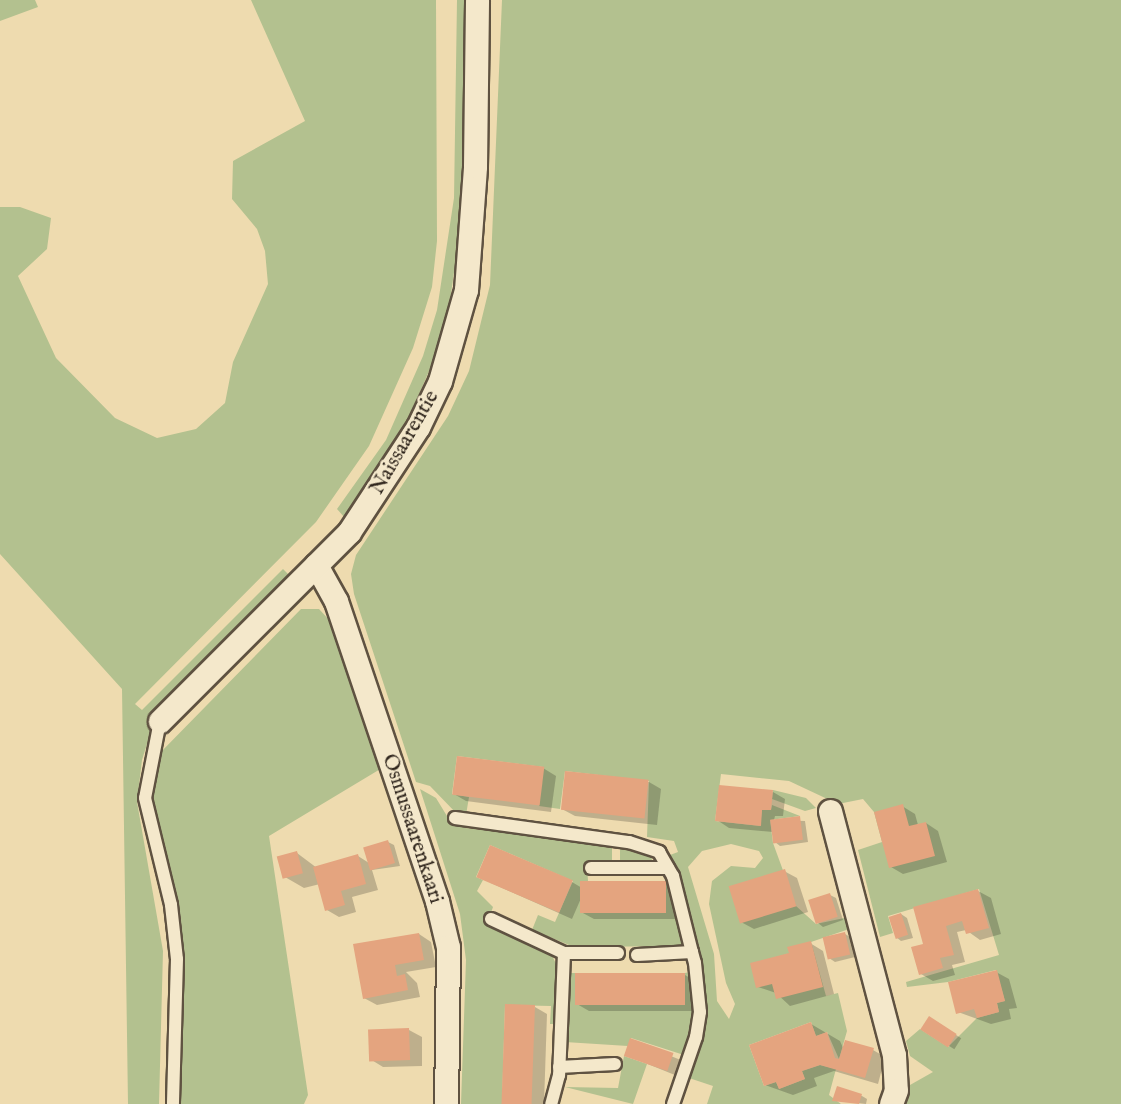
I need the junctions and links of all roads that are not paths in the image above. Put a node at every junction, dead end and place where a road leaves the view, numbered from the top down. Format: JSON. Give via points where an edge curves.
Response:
{"nodes":[{"id":1,"x":477,"y":0,"type":"edge"},
{"id":2,"x":316,"y":565,"type":"junction"},
{"id":3,"x":160,"y":721,"type":"joint"},
{"id":4,"x":830,"y":811,"type":"dead end"},
{"id":5,"x":455,"y":818,"type":"dead end"},
{"id":6,"x":668,"y":868,"type":"junction"},
{"id":7,"x":591,"y":869,"type":"dead end"},
{"id":8,"x":491,"y":919,"type":"dead end"},
{"id":9,"x":564,"y":953,"type":"junction"},
{"id":10,"x":618,"y":953,"type":"dead end"},
{"id":11,"x":692,"y":953,"type":"junction"},
{"id":12,"x":637,"y":955,"type":"dead end"},
{"id":13,"x":615,"y":1064,"type":"dead end"},
{"id":14,"x":559,"y":1066,"type":"junction"},
{"id":15,"x":173,"y":1104,"type":"edge"},
{"id":16,"x":446,"y":1104,"type":"edge"},
{"id":17,"x":551,"y":1104,"type":"edge"},
{"id":18,"x":673,"y":1104,"type":"edge"},
{"id":19,"x":891,"y":1104,"type":"edge"}],
"edges":[{"from":1,"to":2,"type":"street","name":"Naissaarentie","via":[[475,166],[466,290],[454,333],[440,381],[418,427],[364,513]]},
{"from":2,"to":3,"type":"street","name":"Naissaarentie"},
{"from":2,"to":16,"type":"street","name":"Osmussaarenkaari","via":[[336,601],[440,913],[448,947]]},
{"from":3,"to":15,"type":"lane","via":[[145,798],[172,905],[177,958]]},
{"from":4,"to":19,"type":"street","via":[[894,1055],[896,1090]]},
{"from":5,"to":6,"type":"lane","via":[[646,845],[659,852]]},
{"from":6,"to":7,"type":"lane"},
{"from":6,"to":11,"type":"lane"},
{"from":8,"to":9,"type":"lane"},
{"from":9,"to":10,"type":"lane"},
{"from":9,"to":14,"type":"lane"},
{"from":11,"to":12,"type":"lane"},
{"from":11,"to":18,"type":"lane","via":[[699,1012],[696,1037]]},
{"from":13,"to":14,"type":"lane"},
{"from":14,"to":17,"type":"lane"}]}
